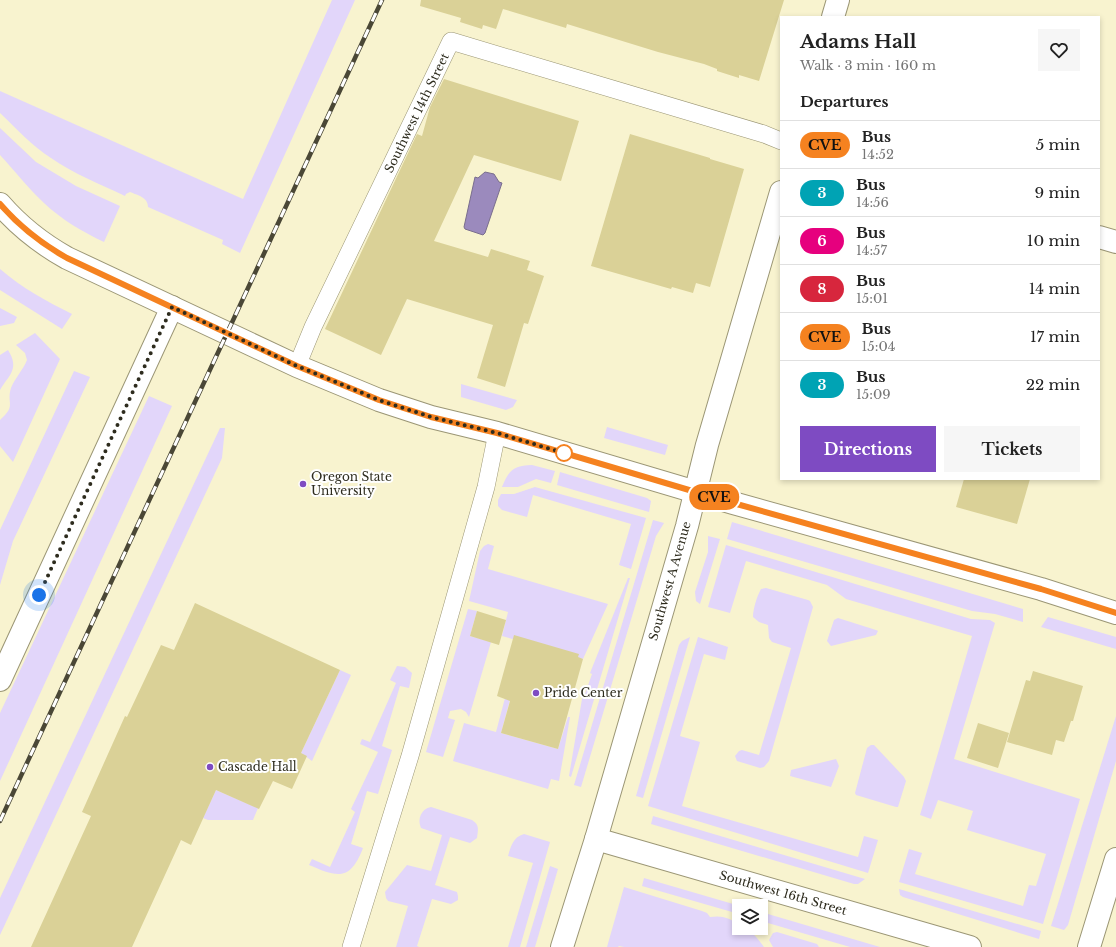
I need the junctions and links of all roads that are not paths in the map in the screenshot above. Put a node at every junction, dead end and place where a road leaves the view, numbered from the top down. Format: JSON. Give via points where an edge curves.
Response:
{"nodes":[{"id":1,"x":838,"y":0,"type":"edge"},
{"id":2,"x":832,"y":16,"type":"edge"},
{"id":3,"x":780,"y":141,"type":"edge"},
{"id":4,"x":780,"y":195,"type":"edge"},
{"id":5,"x":0,"y":204,"type":"edge"},
{"id":6,"x":1100,"y":237,"type":"edge"},
{"id":7,"x":1116,"y":242,"type":"edge"},
{"id":8,"x":172,"y":307,"type":"junction"},
{"id":9,"x":297,"y":366,"type":"junction"},
{"id":10,"x":497,"y":433,"type":"junction"},
{"id":11,"x":696,"y":492,"type":"junction"},
{"id":12,"x":1116,"y":613,"type":"edge"},
{"id":13,"x":0,"y":680,"type":"edge"},
{"id":14,"x":596,"y":839,"type":"junction"},
{"id":15,"x":1116,"y":859,"type":"edge"},
{"id":16,"x":351,"y":947,"type":"edge"},
{"id":17,"x":562,"y":947,"type":"edge"},
{"id":18,"x":970,"y":947,"type":"edge"},
{"id":19,"x":1089,"y":947,"type":"edge"}],
"edges":[{"from":1,"to":2,"type":"street"},
{"from":3,"to":9,"type":"lane","name":"Southwest 14th Street","via":[[452,42],[313,327]]},
{"from":4,"to":11,"type":"street","name":"Southwest A Avenue","via":[[715,416]]},
{"from":5,"to":8,"type":"street","via":[[49,248]]},
{"from":6,"to":7,"type":"street"},
{"from":8,"to":9,"type":"street"},
{"from":8,"to":13,"type":"street"},
{"from":9,"to":10,"type":"street","via":[[379,400],[431,417]]},
{"from":10,"to":11,"type":"street"},
{"from":10,"to":16,"type":"lane","via":[[486,487],[406,768]]},
{"from":11,"to":12,"type":"street","via":[[1041,589]]},
{"from":11,"to":14,"type":"street","name":"Southwest A Avenue"},
{"from":14,"to":17,"type":"street","name":"Southwest A Avenue"},
{"from":14,"to":18,"type":"street","name":"Southwest 16th Street"},
{"from":15,"to":19,"type":"street"}]}
